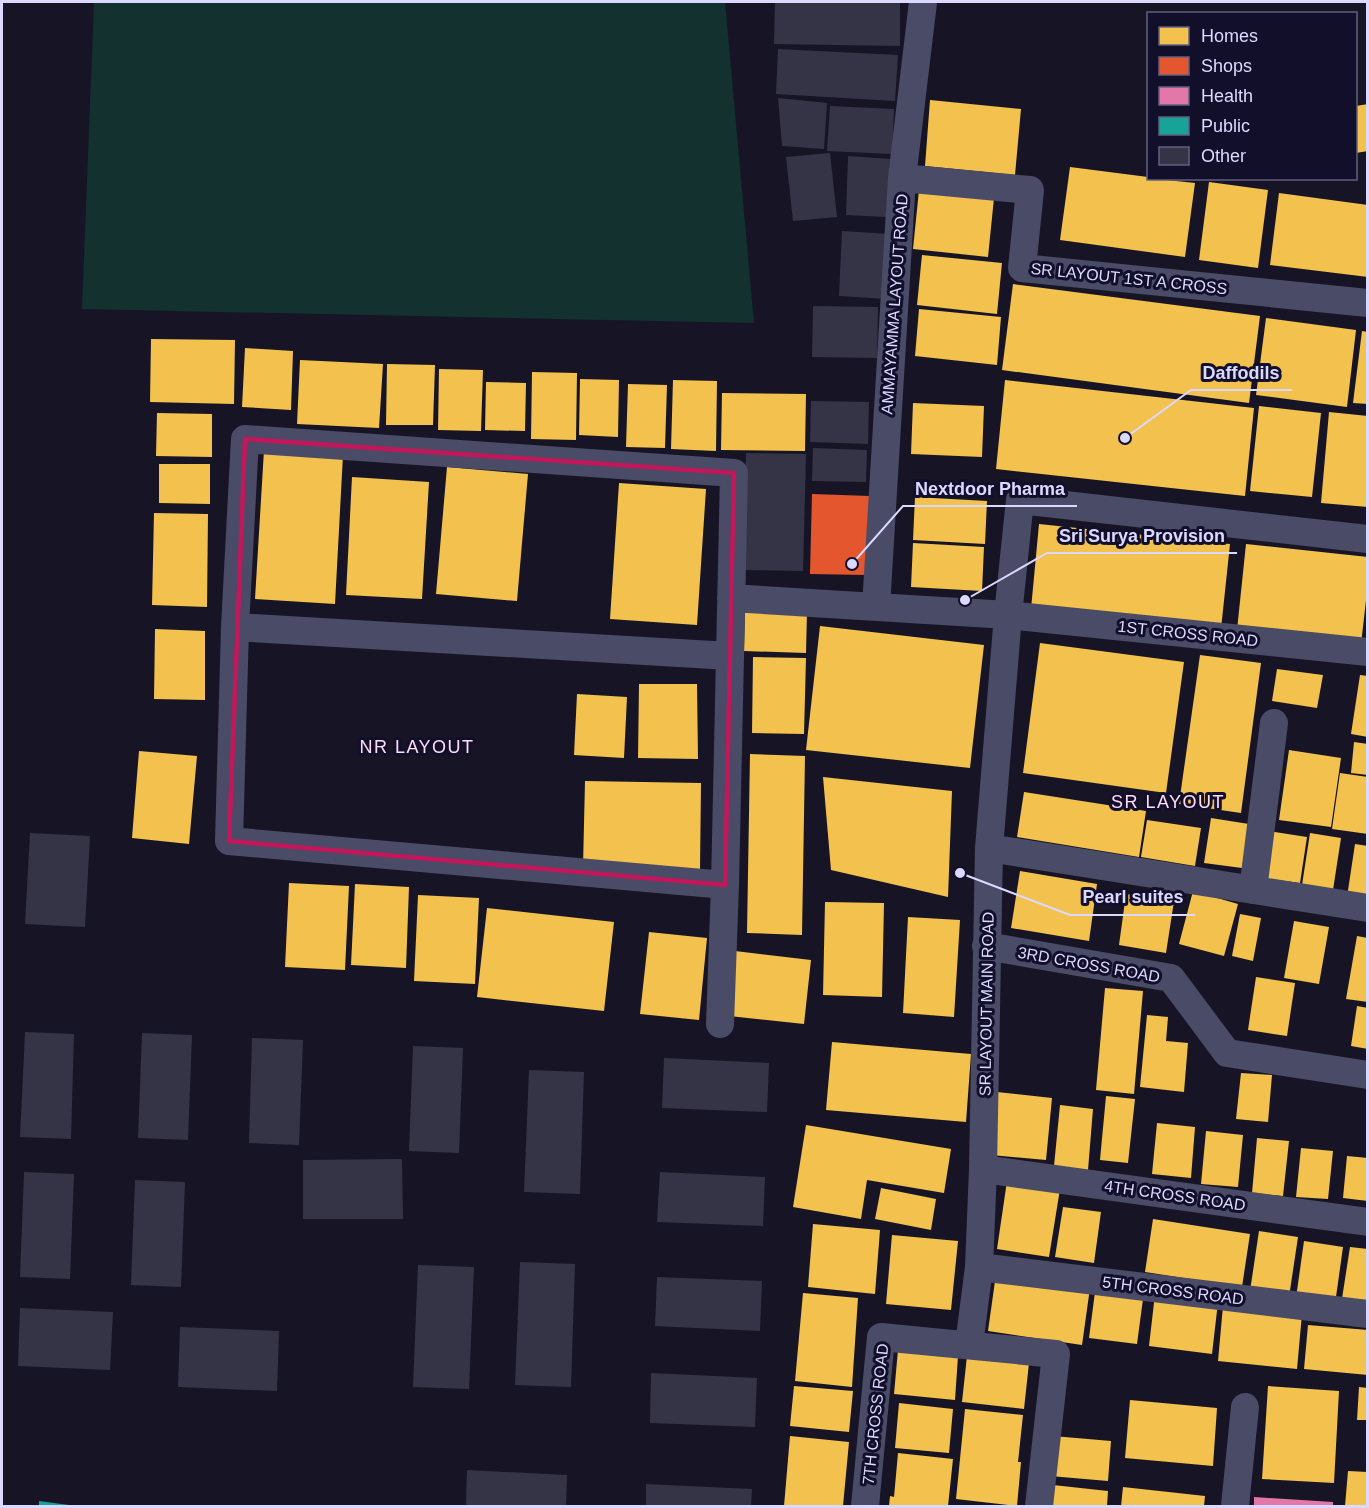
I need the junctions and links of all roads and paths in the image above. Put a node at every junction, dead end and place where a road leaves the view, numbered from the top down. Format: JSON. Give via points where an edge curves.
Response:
{"nodes":[{"id":1,"x":923,"y":2,"type":"edge"},
{"id":2,"x":902,"y":178,"type":"junction"},
{"id":3,"x":1368,"y":303,"type":"edge"},
{"id":4,"x":1368,"y":538,"type":"edge"},
{"id":5,"x":731,"y":598,"type":"junction"},
{"id":6,"x":876,"y":607,"type":"junction"},
{"id":7,"x":1008,"y":615,"type":"junction"},
{"id":8,"x":236,"y":627,"type":"junction"},
{"id":9,"x":1368,"y":652,"type":"edge"},
{"id":10,"x":730,"y":656,"type":"junction"},
{"id":11,"x":1274,"y":723,"type":"dead end"},
{"id":12,"x":989,"y":848,"type":"junction"},
{"id":13,"x":725,"y":885,"type":"junction"},
{"id":14,"x":1253,"y":890,"type":"junction"},
{"id":15,"x":1368,"y":908,"type":"edge"},
{"id":16,"x":986,"y":946,"type":"junction"},
{"id":17,"x":720,"y":1024,"type":"dead end"},
{"id":18,"x":1368,"y":1075,"type":"edge"},
{"id":19,"x":983,"y":1169,"type":"junction"},
{"id":20,"x":1368,"y":1222,"type":"edge"},
{"id":21,"x":979,"y":1267,"type":"junction"},
{"id":22,"x":1368,"y":1314,"type":"edge"},
{"id":23,"x":969,"y":1345,"type":"junction"},
{"id":24,"x":1245,"y":1407,"type":"dead end"},
{"id":25,"x":865,"y":1506,"type":"edge"},
{"id":26,"x":1039,"y":1506,"type":"edge"},
{"id":27,"x":1235,"y":1506,"type":"edge"}],
"edges":[{"from":1,"to":2,"type":"street","name":"AMMAYAMMA LAYOUT ROAD"},
{"from":2,"to":3,"type":"street","name":"SR LAYOUT 1ST A CROSS","via":[[1030,190],[1022,268]]},
{"from":2,"to":6,"type":"street","name":"AMMAYAMMA LAYOUT ROAD"},
{"from":4,"to":7,"type":"street","name":"SR LAYOUT MAIN ROAD","via":[[1020,500]]},
{"from":5,"to":6,"type":"street"},
{"from":5,"to":8,"type":"street","via":[[734,472],[245,439]]},
{"from":5,"to":10,"type":"street"},
{"from":6,"to":7,"type":"street"},
{"from":7,"to":9,"type":"street","name":"1ST CROSS ROAD"},
{"from":7,"to":12,"type":"street","name":"SR LAYOUT MAIN ROAD"},
{"from":8,"to":10,"type":"street"},
{"from":8,"to":13,"type":"street","via":[[229,841]]},
{"from":10,"to":13,"type":"street"},
{"from":11,"to":14,"type":"street"},
{"from":12,"to":14,"type":"street"},
{"from":12,"to":16,"type":"street","name":"SR LAYOUT MAIN ROAD"},
{"from":13,"to":17,"type":"street"},
{"from":14,"to":15,"type":"street"},
{"from":16,"to":18,"type":"street","name":"3RD CROSS ROAD","via":[[1171,978],[1227,1053]]},
{"from":16,"to":19,"type":"street","name":"SR LAYOUT MAIN ROAD"},
{"from":19,"to":20,"type":"street","name":"4TH CROSS ROAD"},
{"from":19,"to":21,"type":"street","name":"SR LAYOUT MAIN ROAD"},
{"from":21,"to":22,"type":"street","name":"5TH CROSS ROAD"},
{"from":21,"to":23,"type":"street","name":"SR LAYOUT MAIN ROAD"},
{"from":23,"to":25,"type":"street","name":"7TH CROSS ROAD","via":[[881,1337]]},
{"from":23,"to":26,"type":"street","via":[[1056,1354]]},
{"from":24,"to":27,"type":"street"}]}
